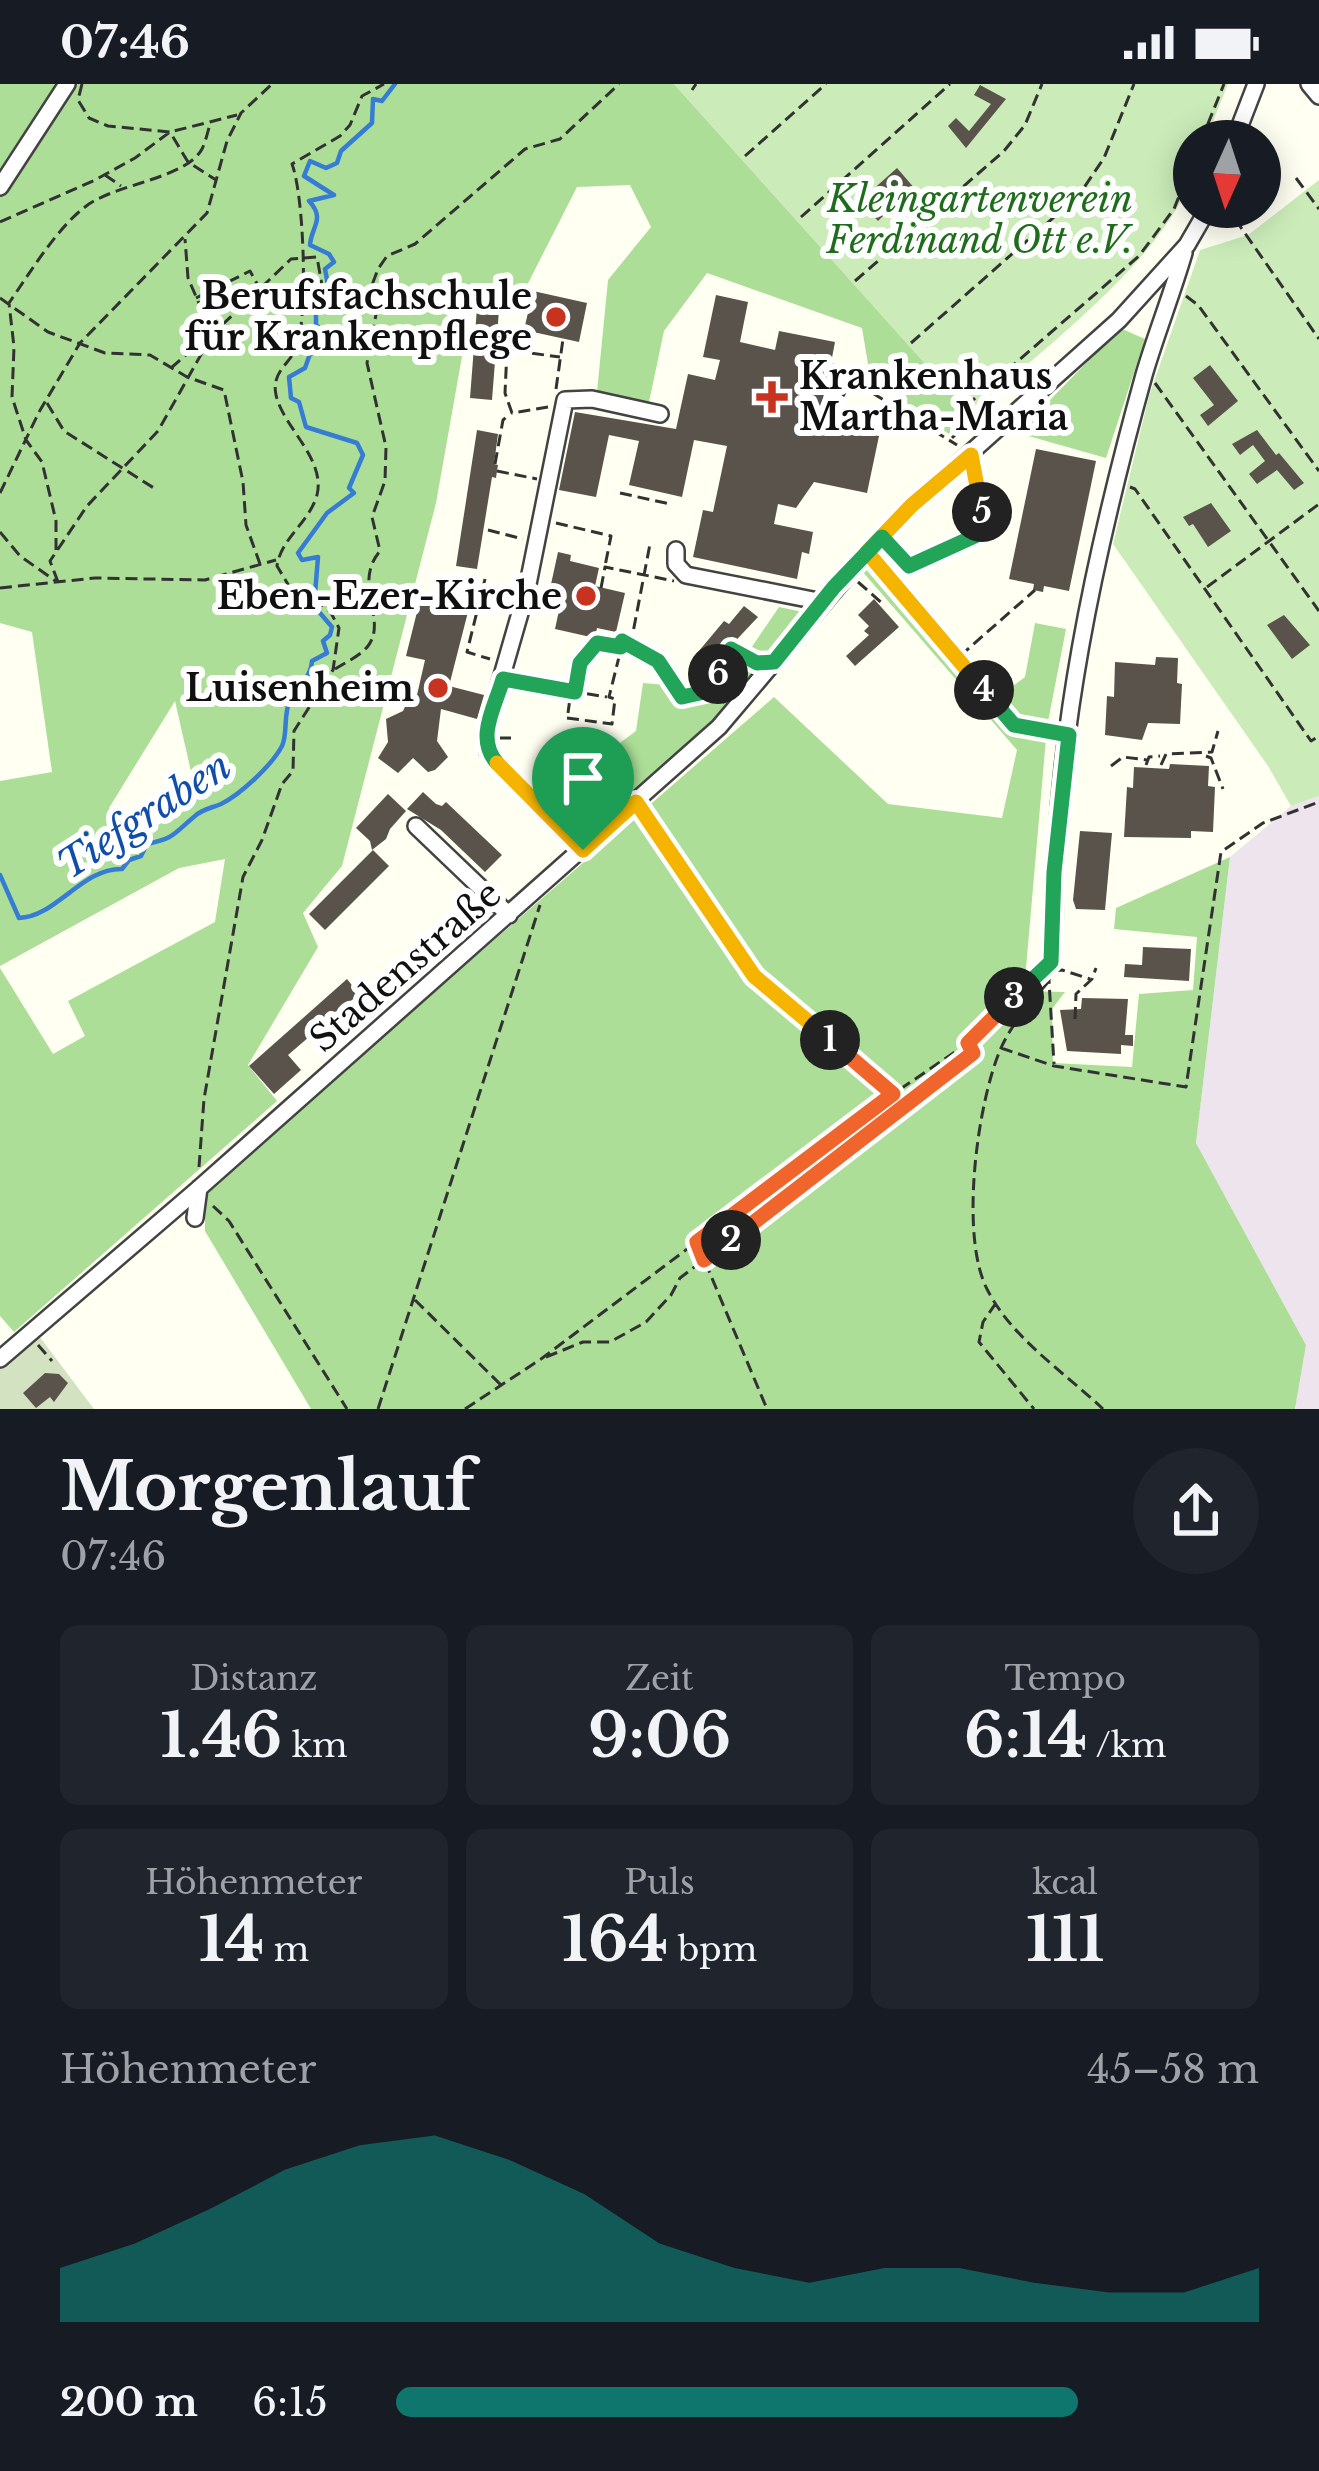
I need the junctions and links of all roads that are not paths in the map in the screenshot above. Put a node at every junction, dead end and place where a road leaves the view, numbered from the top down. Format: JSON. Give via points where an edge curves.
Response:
{"nodes":[{"id":1,"x":1256,"y":84,"type":"edge"},
{"id":2,"x":1309,"y":84,"type":"edge"},
{"id":3,"x":73,"y":85,"type":"edge"},
{"id":4,"x":1319,"y":96,"type":"edge"},
{"id":5,"x":1242,"y":120,"type":"edge"},
{"id":6,"x":0,"y":187,"type":"edge"},
{"id":7,"x":1197,"y":228,"type":"edge"},
{"id":8,"x":1187,"y":245,"type":"junction"},
{"id":9,"x":660,"y":414,"type":"dead end"},
{"id":10,"x":971,"y":455,"type":"junction"},
{"id":11,"x":882,"y":537,"type":"junction"},
{"id":12,"x":676,"y":550,"type":"dead end"},
{"id":13,"x":824,"y":602,"type":"junction"},
{"id":14,"x":416,"y":826,"type":"dead end"},
{"id":15,"x":583,"y":850,"type":"junction"},
{"id":16,"x":508,"y":915,"type":"junction"},
{"id":17,"x":1054,"y":924,"type":"road end"},
{"id":18,"x":198,"y":1190,"type":"junction"},
{"id":19,"x":195,"y":1219,"type":"dead end"},
{"id":20,"x":0,"y":1359,"type":"edge"}],
"edges":[{"from":1,"to":5,"type":"street"},
{"from":2,"to":4,"type":"street"},
{"from":3,"to":6,"type":"street"},
{"from":7,"to":8,"type":"street","name":"Stadenstraße"},
{"from":8,"to":10,"type":"street","name":"Stadenstraße","via":[[1119,320]]},
{"from":8,"to":17,"type":"street","name":"Stadenstraße","via":[[1102,539],[1069,735]]},
{"from":9,"to":15,"type":"street","via":[[592,399],[564,404],[488,724],[488,752]]},
{"from":10,"to":11,"type":"street","name":"Stadenstraße"},
{"from":10,"to":11,"type":"street","via":[[985,525],[975,536],[909,566]]},
{"from":11,"to":13,"type":"street","name":"Stadenstraße"},
{"from":12,"to":13,"type":"street","via":[[686,575]]},
{"from":13,"to":15,"type":"street","name":"Stadenstraße","via":[[719,727]]},
{"from":14,"to":16,"type":"street"},
{"from":15,"to":16,"type":"street","name":"Stadenstraße"},
{"from":16,"to":18,"type":"street","name":"Stadenstraße"},
{"from":18,"to":19,"type":"street"},
{"from":18,"to":20,"type":"street","name":"Stadenstraße"}]}
